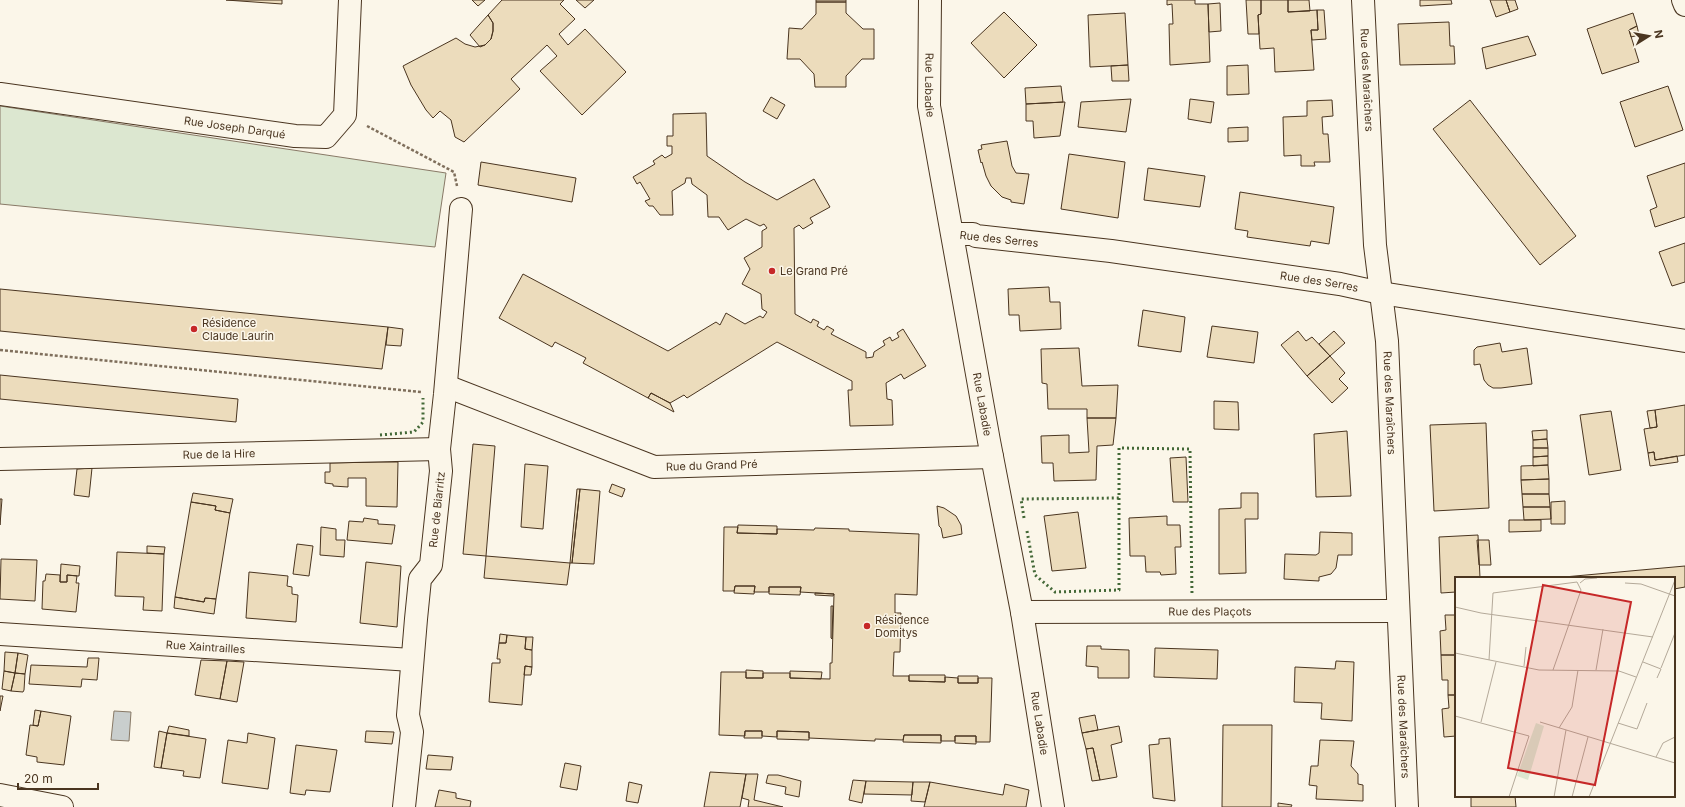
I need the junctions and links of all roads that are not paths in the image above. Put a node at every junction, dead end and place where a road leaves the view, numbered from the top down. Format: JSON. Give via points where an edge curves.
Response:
{"nodes":[{"id":1,"x":350,"y":0,"type":"edge"},
{"id":2,"x":930,"y":0,"type":"edge"},
{"id":3,"x":1363,"y":0,"type":"edge"},
{"id":4,"x":1683,"y":0,"type":"edge"},
{"id":5,"x":1685,"y":5,"type":"edge"},
{"id":6,"x":0,"y":94,"type":"edge"},
{"id":7,"x":461,"y":208,"type":"road end"},
{"id":8,"x":953,"y":234,"type":"junction"},
{"id":9,"x":1381,"y":293,"type":"junction"},
{"id":10,"x":1685,"y":341,"type":"edge"},
{"id":11,"x":445,"y":390,"type":"junction"},
{"id":12,"x":439,"y":449,"type":"junction"},
{"id":13,"x":992,"y":457,"type":"junction"},
{"id":14,"x":0,"y":459,"type":"edge"},
{"id":15,"x":1398,"y":611,"type":"junction"},
{"id":16,"x":1022,"y":612,"type":"junction"},
{"id":17,"x":0,"y":634,"type":"edge"},
{"id":18,"x":412,"y":660,"type":"junction"},
{"id":19,"x":0,"y":795,"type":"edge"},
{"id":20,"x":62,"y":807,"type":"edge"},
{"id":21,"x":404,"y":807,"type":"edge"},
{"id":22,"x":1053,"y":807,"type":"edge"},
{"id":23,"x":1407,"y":807,"type":"edge"}],
"edges":[{"from":1,"to":6,"type":"street","name":"Rue Joseph Darqué","via":[[345,115],[326,137],[295,136]]},
{"from":2,"to":8,"type":"street","name":"Rue Labadie","via":[[929,106]]},
{"from":3,"to":9,"type":"street","name":"Rue des Maraîchers","via":[[1375,245]]},
{"from":4,"to":5,"type":"street"},
{"from":7,"to":11,"type":"street","name":"Rue de Biarritz"},
{"from":8,"to":9,"type":"street","name":"Rue des Serres","via":[[973,234],[1111,252],[1340,284]]},
{"from":8,"to":13,"type":"street","name":"Rue Labadie"},
{"from":9,"to":10,"type":"street","name":"Rue des Serres"},
{"from":9,"to":15,"type":"street","name":"Rue des Maraîchers","via":[[1387,341]]},
{"from":11,"to":12,"type":"street","name":"Rue de Biarritz"},
{"from":11,"to":13,"type":"street","name":"Rue du Grand Pré","via":[[654,466]]},
{"from":12,"to":14,"type":"street","name":"Rue de la Hire"},
{"from":12,"to":18,"type":"street","name":"Rue de Biarritz","via":[[441,471],[431,565],[420,580]]},
{"from":13,"to":16,"type":"street","name":"Rue Labadie"},
{"from":15,"to":16,"type":"street","name":"Rue des Plaçots"},
{"from":15,"to":23,"type":"street","name":"Rue des Maraîchers"},
{"from":16,"to":22,"type":"street","name":"Rue Labadie"},
{"from":17,"to":18,"type":"street","name":"Rue Xaintrailles"},
{"from":18,"to":21,"type":"street","name":"Rue de Biarritz","via":[[408,714],[412,732]]},
{"from":19,"to":20,"type":"street"}]}
